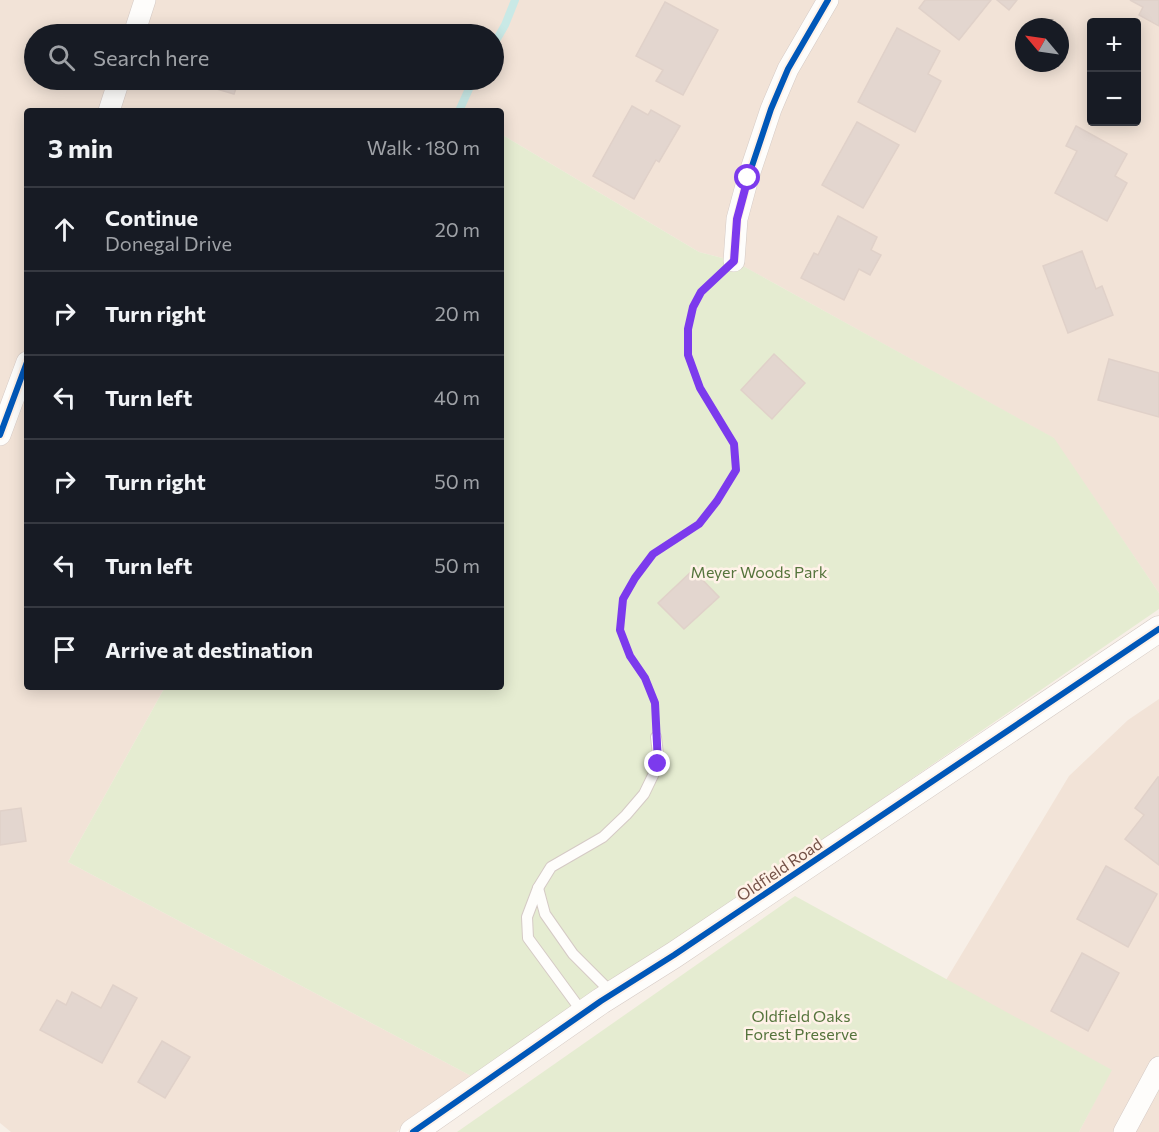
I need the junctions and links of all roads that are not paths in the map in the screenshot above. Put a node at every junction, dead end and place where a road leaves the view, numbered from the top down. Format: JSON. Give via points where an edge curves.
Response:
{"nodes":[{"id":1,"x":145,"y":0,"type":"edge"},
{"id":2,"x":828,"y":0,"type":"edge"},
{"id":3,"x":137,"y":24,"type":"edge"},
{"id":4,"x":116,"y":90,"type":"edge"},
{"id":5,"x":110,"y":108,"type":"edge"},
{"id":6,"x":734,"y":261,"type":"road end"},
{"id":7,"x":24,"y":370,"type":"edge"},
{"id":8,"x":0,"y":435,"type":"edge"},
{"id":9,"x":1159,"y":629,"type":"edge"},
{"id":10,"x":656,"y":737,"type":"road end"},
{"id":11,"x":538,"y":888,"type":"junction"},
{"id":12,"x":613,"y":994,"type":"junction"},
{"id":13,"x":583,"y":1014,"type":"junction"},
{"id":14,"x":1159,"y":1067,"type":"edge"},
{"id":15,"x":413,"y":1132,"type":"edge"},
{"id":16,"x":1124,"y":1132,"type":"edge"}],
"edges":[{"from":1,"to":3,"type":"street"},
{"from":2,"to":6,"type":"street","via":[[788,69],[771,109],[737,219]]},
{"from":4,"to":5,"type":"street"},
{"from":7,"to":8,"type":"street"},
{"from":9,"to":12,"type":"street","name":"Oldfield Road"},
{"from":10,"to":11,"type":"lane","via":[[658,764],[644,794],[603,837],[550,867]]},
{"from":11,"to":12,"type":"lane","via":[[545,914],[573,954]]},
{"from":11,"to":13,"type":"lane","via":[[527,917],[528,938]]},
{"from":12,"to":13,"type":"street","name":"Oldfield Road"},
{"from":13,"to":15,"type":"street","name":"Oldfield Road"},
{"from":14,"to":16,"type":"street"}]}
